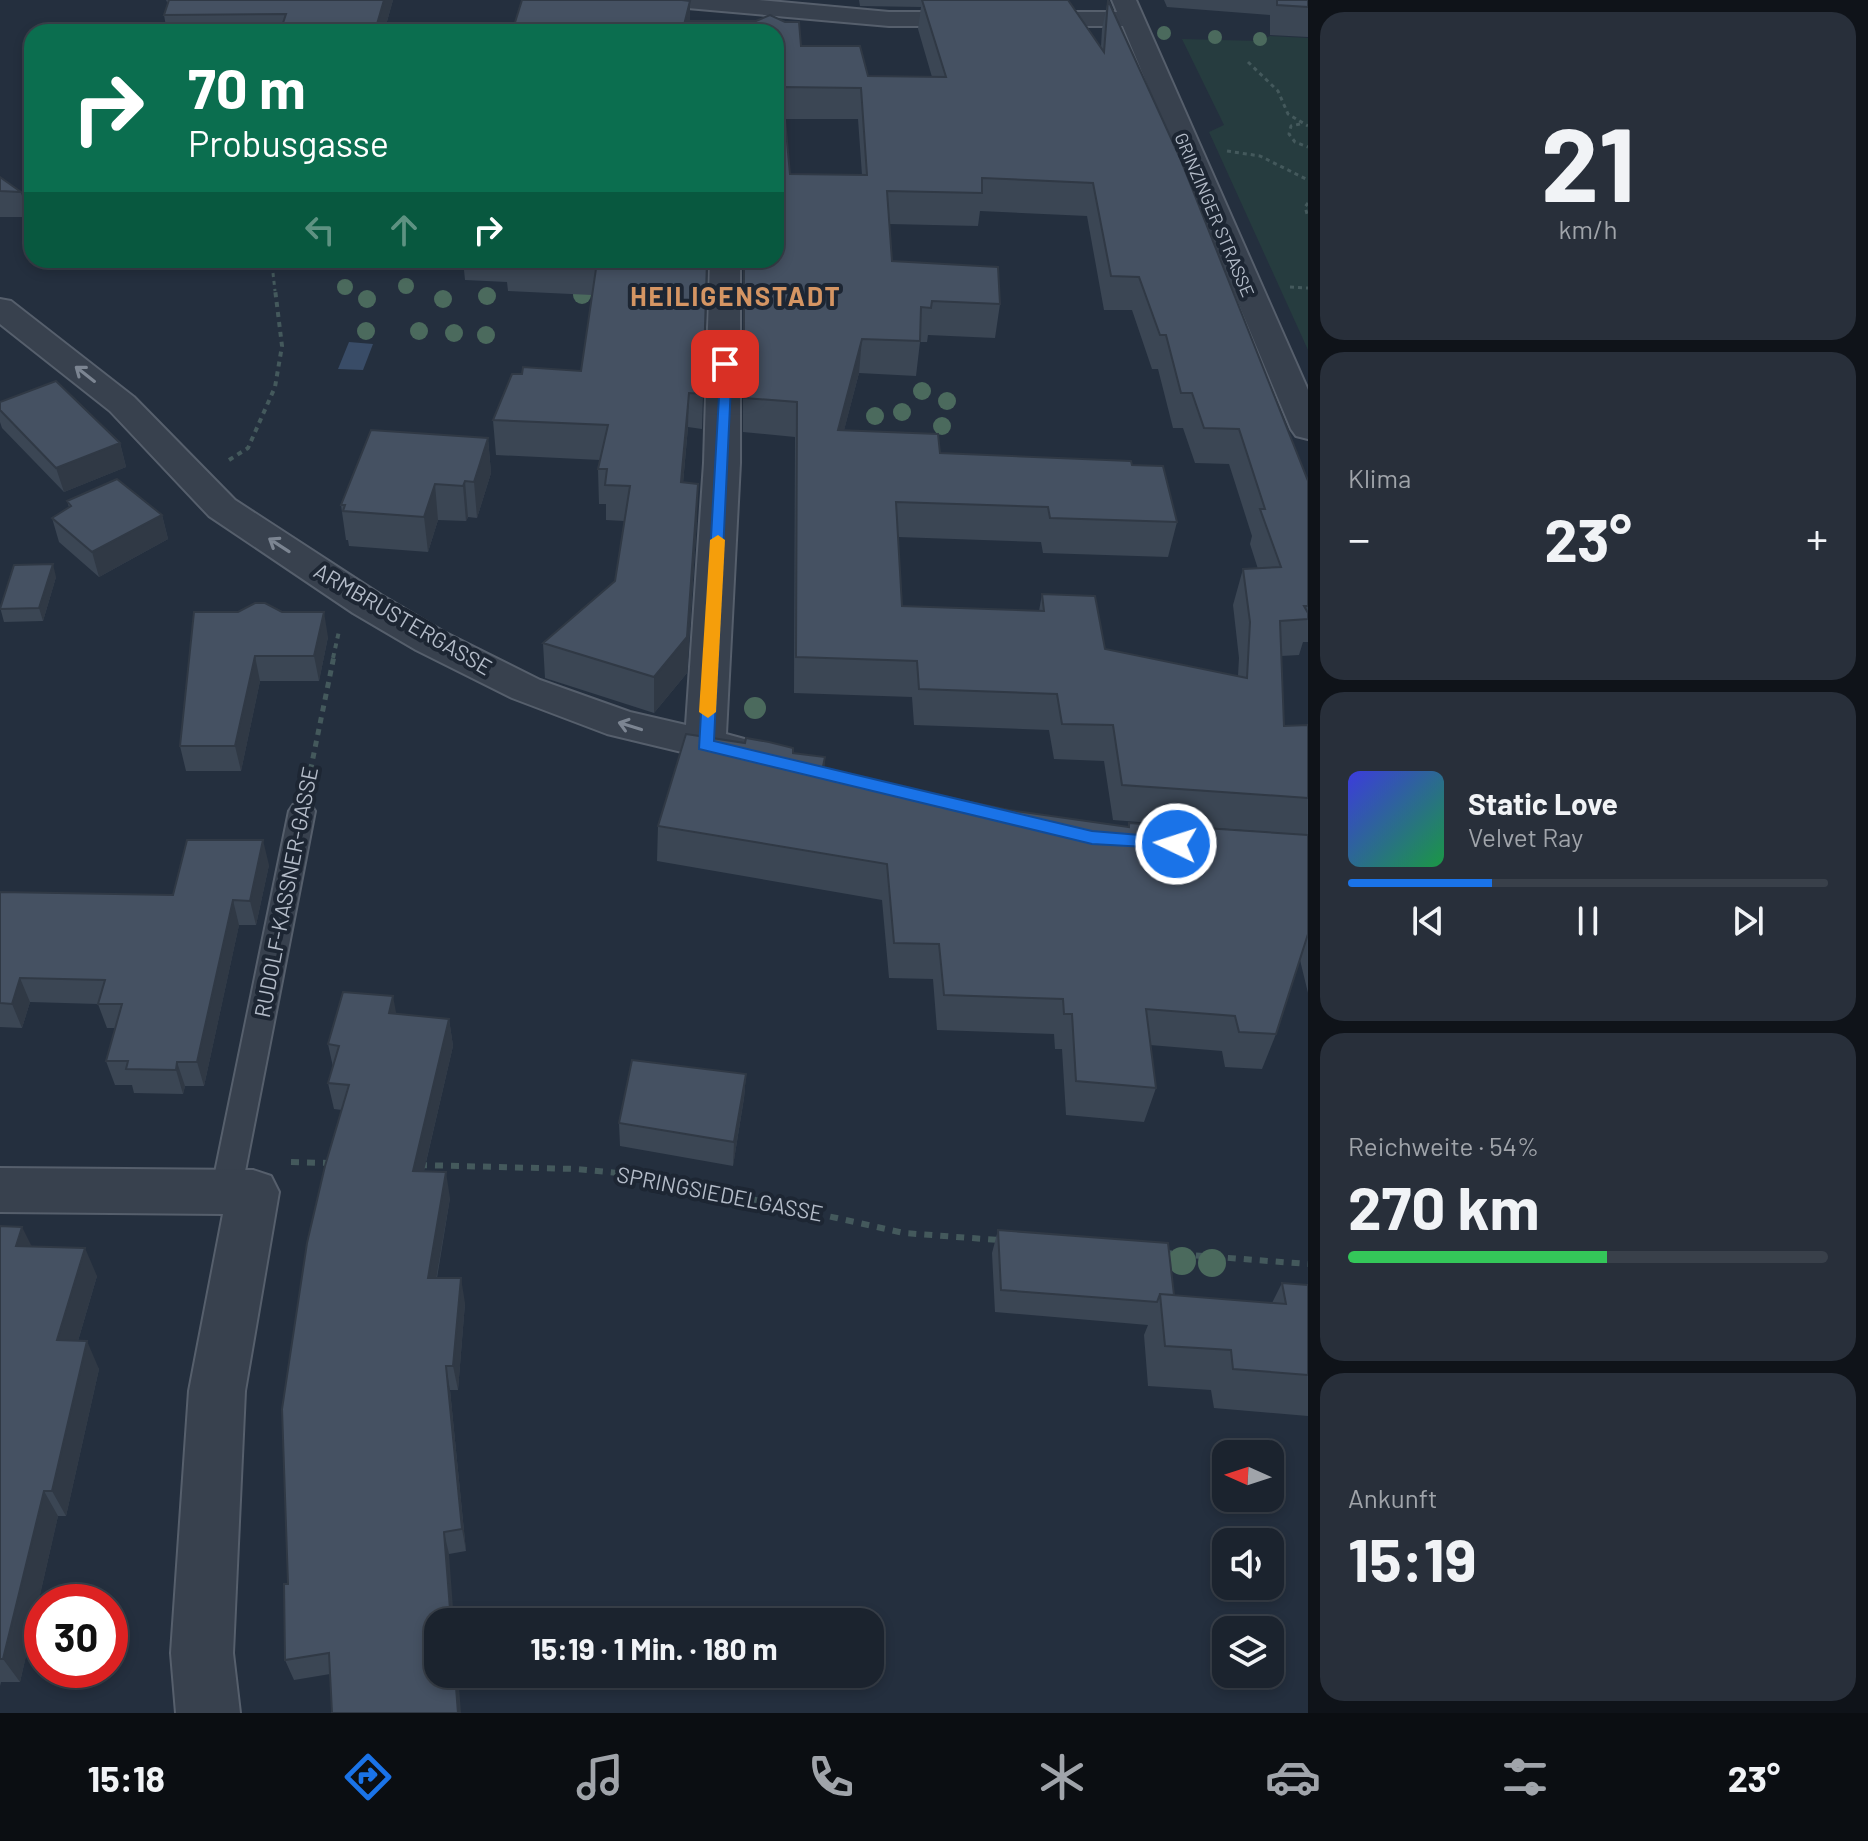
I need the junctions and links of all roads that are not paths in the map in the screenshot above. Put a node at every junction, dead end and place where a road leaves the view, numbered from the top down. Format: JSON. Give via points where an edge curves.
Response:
{"nodes":[{"id":1,"x":676,"y":0,"type":"edge"},
{"id":2,"x":728,"y":3,"type":"edge"},
{"id":3,"x":831,"y":9,"type":"edge"},
{"id":4,"x":1128,"y":10,"type":"edge"},
{"id":5,"x":709,"y":24,"type":"edge"},
{"id":6,"x":725,"y":268,"type":"edge"},
{"id":7,"x":0,"y":308,"type":"edge"},
{"id":8,"x":1308,"y":429,"type":"edge"},
{"id":9,"x":705,"y":745,"type":"junction"},
{"id":10,"x":781,"y":762,"type":"edge"},
{"id":11,"x":302,"y":811,"type":"road end"},
{"id":12,"x":0,"y":1190,"type":"edge"},
{"id":13,"x":240,"y":1192,"type":"junction"},
{"id":14,"x":208,"y":1713,"type":"edge"}],
"edges":[{"from":1,"to":2,"type":"street"},
{"from":2,"to":3,"type":"street"},
{"from":2,"to":5,"type":"street"},
{"from":3,"to":4,"type":"street","via":[[918,20]]},
{"from":4,"to":8,"type":"street","name":"GRINZINGER STRASSE"},
{"from":6,"to":9,"type":"street","via":[[722,463]]},
{"from":9,"to":7,"type":"street","name":"ARMBRUSTERGASSE","one_way":true,"via":[[621,724],[526,689],[362,600],[222,508],[122,404]]},
{"from":9,"to":10,"type":"street","name":"ARMBRUSTERGASSE"},
{"from":11,"to":13,"type":"lane","name":"RUDOLF-KASSNER-GASSE"},
{"from":12,"to":13,"type":"street"},
{"from":13,"to":14,"type":"street","name":"RUDOLF-KASSNER-GASSE","via":[[217,1391],[202,1653]]}]}
